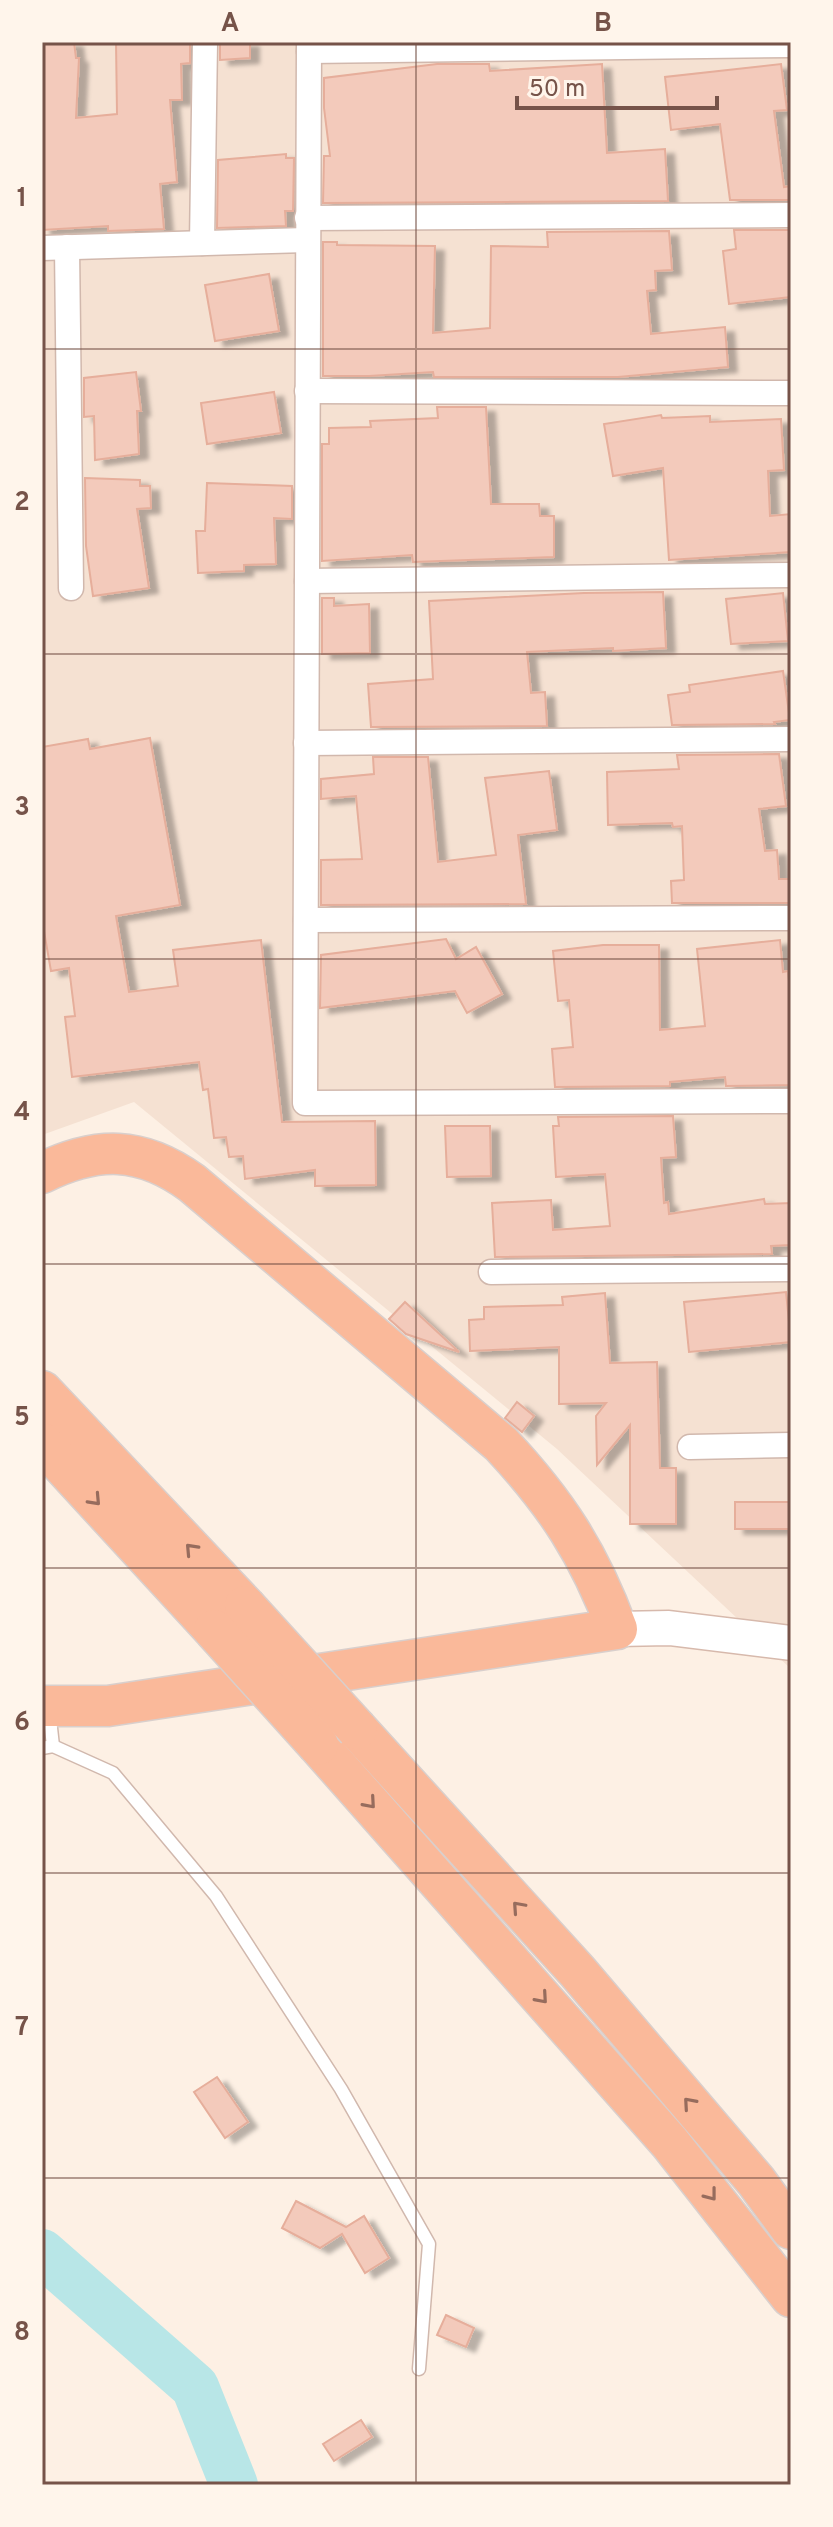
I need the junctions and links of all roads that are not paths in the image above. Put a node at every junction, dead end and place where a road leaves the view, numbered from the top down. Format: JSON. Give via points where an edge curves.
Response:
{"nodes":[{"id":1,"x":205,"y":42,"type":"edge"},
{"id":2,"x":791,"y":45,"type":"edge"},
{"id":3,"x":309,"y":46,"type":"edge"},
{"id":4,"x":791,"y":215,"type":"edge"},
{"id":5,"x":307,"y":229,"type":"junction"},
{"id":6,"x":202,"y":243,"type":"junction"},
{"id":7,"x":67,"y":247,"type":"junction"},
{"id":8,"x":42,"y":248,"type":"edge"},
{"id":9,"x":307,"y":391,"type":"junction"},
{"id":10,"x":791,"y":393,"type":"edge"},
{"id":11,"x":791,"y":575,"type":"edge"},
{"id":12,"x":307,"y":581,"type":"junction"},
{"id":13,"x":71,"y":588,"type":"dead end"},
{"id":14,"x":791,"y":739,"type":"edge"},
{"id":15,"x":306,"y":743,"type":"junction"},
{"id":16,"x":791,"y":918,"type":"edge"},
{"id":17,"x":306,"y":920,"type":"junction"},
{"id":18,"x":791,"y":1101,"type":"edge"},
{"id":19,"x":50,"y":1174,"type":"edge"},
{"id":20,"x":791,"y":1269,"type":"edge"},
{"id":21,"x":491,"y":1272,"type":"dead end"},
{"id":22,"x":42,"y":1391,"type":"edge"},
{"id":23,"x":42,"y":1443,"type":"edge"},
{"id":24,"x":791,"y":1445,"type":"edge"},
{"id":25,"x":690,"y":1447,"type":"dead end"},
{"id":26,"x":617,"y":1629,"type":"junction"},
{"id":27,"x":791,"y":1643,"type":"edge"},
{"id":28,"x":45,"y":1706,"type":"edge"},
{"id":29,"x":48,"y":1747,"type":"edge"},
{"id":30,"x":791,"y":2229,"type":"edge"},
{"id":31,"x":791,"y":2297,"type":"edge"},
{"id":32,"x":419,"y":2369,"type":"dead end"}],
"edges":[{"from":1,"to":6,"type":"street"},
{"from":2,"to":3,"type":"street"},
{"from":3,"to":5,"type":"street"},
{"from":4,"to":5,"type":"street"},
{"from":5,"to":6,"type":"street"},
{"from":5,"to":9,"type":"street"},
{"from":6,"to":7,"type":"street"},
{"from":7,"to":8,"type":"street"},
{"from":7,"to":13,"type":"street"},
{"from":9,"to":10,"type":"street"},
{"from":9,"to":12,"type":"street"},
{"from":11,"to":12,"type":"street"},
{"from":12,"to":15,"type":"street"},
{"from":14,"to":15,"type":"street"},
{"from":15,"to":17,"type":"street"},
{"from":16,"to":17,"type":"street"},
{"from":17,"to":18,"type":"street","via":[[305,1103]]},
{"from":19,"to":26,"type":"highway","via":[[86,1155],[123,1154],[177,1172],[501,1444],[582,1548]]},
{"from":20,"to":21,"type":"street"},
{"from":30,"to":22,"type":"highway","one_way":true,"bridge":true,"via":[[577,1971]]},
{"from":23,"to":31,"type":"highway","one_way":true,"bridge":true,"via":[[670,2143]]},
{"from":24,"to":25,"type":"street"},
{"from":26,"to":27,"type":"main road","via":[[669,1628]]},
{"from":26,"to":28,"type":"highway","via":[[108,1706]]},
{"from":28,"to":29,"type":"lane"},
{"from":29,"to":32,"type":"lane","via":[[113,1773],[216,1896],[341,2089],[429,2244]]}]}
